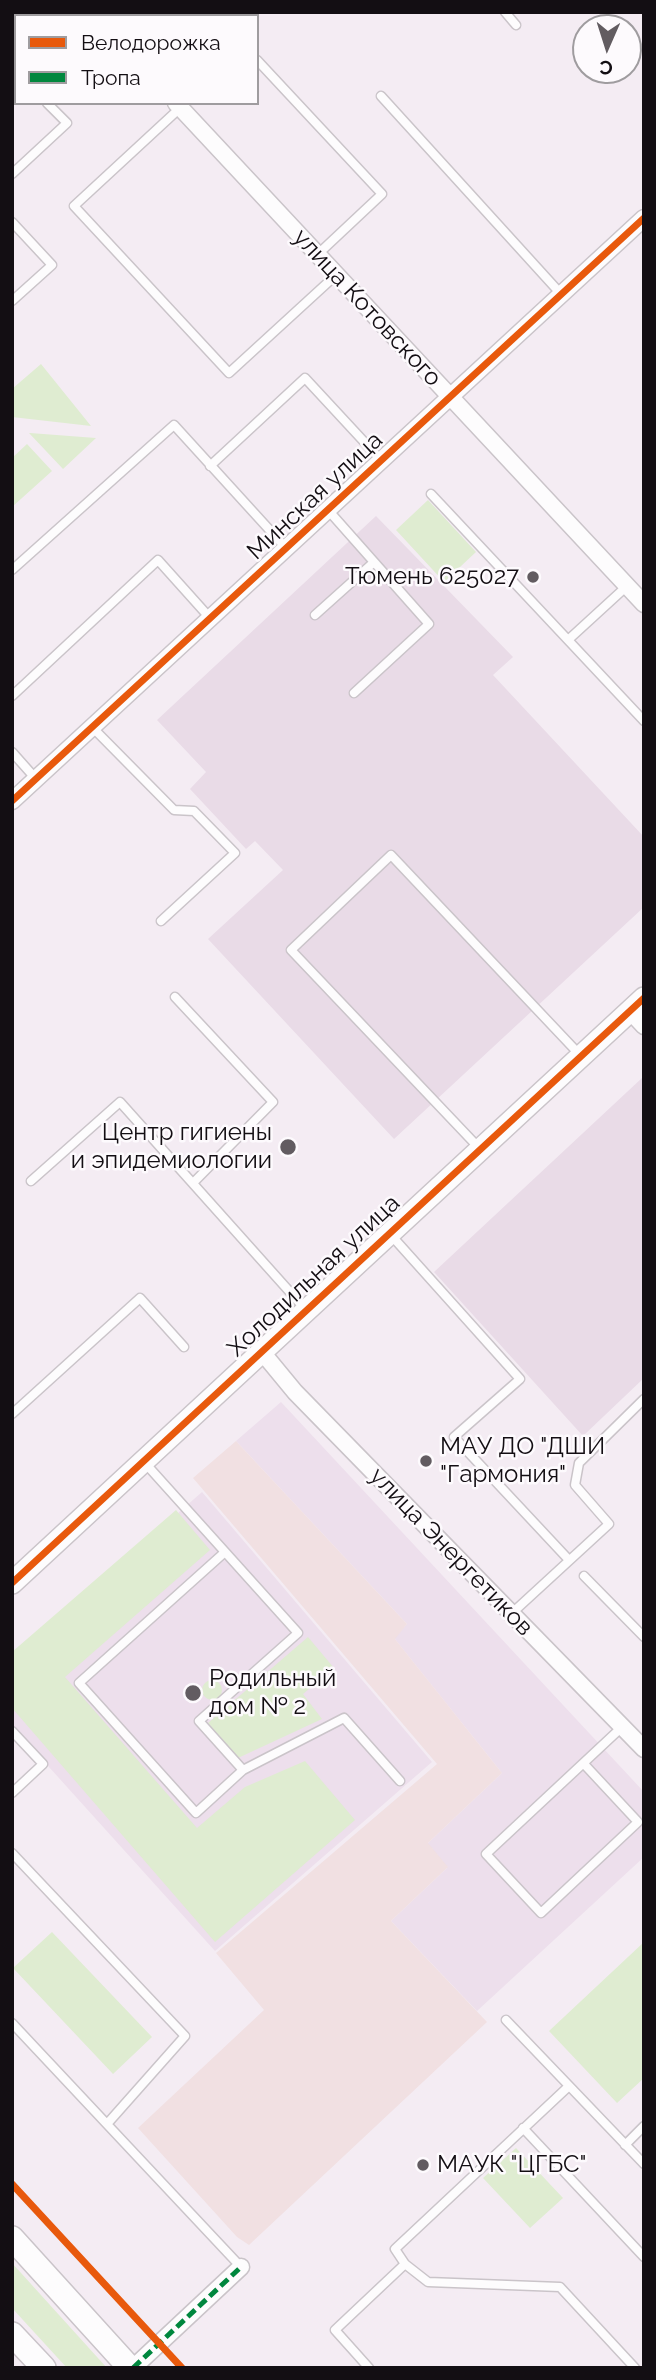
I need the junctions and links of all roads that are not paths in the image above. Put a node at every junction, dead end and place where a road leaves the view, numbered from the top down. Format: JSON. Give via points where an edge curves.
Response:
{"nodes":[{"id":1,"x":505,"y":12,"type":"edge"},
{"id":2,"x":516,"y":25,"type":"dead end"},
{"id":3,"x":259,"y":62,"type":"edge"},
{"id":4,"x":381,"y":96,"type":"dead end"},
{"id":5,"x":49,"y":105,"type":"edge"},
{"id":6,"x":178,"y":105,"type":"edge"},
{"id":7,"x":12,"y":174,"type":"edge"},
{"id":8,"x":644,"y":218,"type":"edge"},
{"id":9,"x":12,"y":222,"type":"edge"},
{"id":10,"x":317,"y":255,"type":"junction"},
{"id":11,"x":336,"y":275,"type":"junction"},
{"id":12,"x":561,"y":294,"type":"junction"},
{"id":13,"x":12,"y":301,"type":"edge"},
{"id":14,"x":450,"y":397,"type":"junction"},
{"id":15,"x":381,"y":460,"type":"junction"},
{"id":16,"x":210,"y":466,"type":"junction"},
{"id":17,"x":431,"y":494,"type":"dead end"},
{"id":18,"x":328,"y":510,"type":"junction"},
{"id":19,"x":286,"y":548,"type":"junction"},
{"id":20,"x":373,"y":562,"type":"junction"},
{"id":21,"x":12,"y":570,"type":"edge"},
{"id":22,"x":627,"y":586,"type":"junction"},
{"id":23,"x":644,"y":604,"type":"edge"},
{"id":24,"x":316,"y":615,"type":"dead end"},
{"id":25,"x":211,"y":618,"type":"junction"},
{"id":26,"x":568,"y":640,"type":"junction"},
{"id":27,"x":354,"y":693,"type":"dead end"},
{"id":28,"x":12,"y":696,"type":"edge"},
{"id":29,"x":644,"y":721,"type":"edge"},
{"id":30,"x":92,"y":727,"type":"junction"},
{"id":31,"x":12,"y":752,"type":"edge"},
{"id":32,"x":36,"y":779,"type":"junction"},
{"id":33,"x":12,"y":801,"type":"edge"},
{"id":34,"x":160,"y":921,"type":"dead end"},
{"id":35,"x":175,"y":997,"type":"dead end"},
{"id":36,"x":639,"y":1012,"type":"edge"},
{"id":37,"x":581,"y":1056,"type":"junction"},
{"id":38,"x":480,"y":1149,"type":"junction"},
{"id":39,"x":31,"y":1181,"type":"dead end"},
{"id":40,"x":193,"y":1183,"type":"junction"},
{"id":41,"x":389,"y":1233,"type":"junction"},
{"id":42,"x":306,"y":1310,"type":"junction"},
{"id":43,"x":184,"y":1347,"type":"dead end"},
{"id":44,"x":262,"y":1352,"type":"junction"},
{"id":45,"x":644,"y":1399,"type":"edge"},
{"id":46,"x":12,"y":1414,"type":"edge"},
{"id":47,"x":143,"y":1461,"type":"junction"},
{"id":48,"x":225,"y":1552,"type":"junction"},
{"id":49,"x":569,"y":1560,"type":"junction"},
{"id":50,"x":584,"y":1576,"type":"dead end"},
{"id":51,"x":12,"y":1583,"type":"edge"},
{"id":52,"x":511,"y":1614,"type":"junction"},
{"id":53,"x":644,"y":1637,"type":"edge"},
{"id":54,"x":622,"y":1727,"type":"junction"},
{"id":55,"x":12,"y":1731,"type":"edge"},
{"id":56,"x":644,"y":1749,"type":"edge"},
{"id":57,"x":584,"y":1764,"type":"junction"},
{"id":58,"x":243,"y":1770,"type":"junction"},
{"id":59,"x":400,"y":1781,"type":"dead end"},
{"id":60,"x":12,"y":1793,"type":"edge"},
{"id":61,"x":12,"y":1853,"type":"edge"},
{"id":62,"x":506,"y":2021,"type":"dead end"},
{"id":63,"x":12,"y":2023,"type":"edge"},
{"id":64,"x":569,"y":2086,"type":"junction"},
{"id":65,"x":107,"y":2124,"type":"junction"},
{"id":66,"x":644,"y":2126,"type":"edge"},
{"id":67,"x":523,"y":2128,"type":"junction"},
{"id":68,"x":625,"y":2145,"type":"junction"},
{"id":69,"x":644,"y":2164,"type":"edge"},
{"id":70,"x":12,"y":2238,"type":"edge"},
{"id":71,"x":644,"y":2257,"type":"edge"},
{"id":72,"x":405,"y":2263,"type":"junction"},
{"id":73,"x":241,"y":2267,"type":"joint"},
{"id":74,"x":12,"y":2334,"type":"edge"},
{"id":75,"x":44,"y":2368,"type":"edge"},
{"id":76,"x":132,"y":2368,"type":"edge"},
{"id":77,"x":369,"y":2368,"type":"edge"},
{"id":78,"x":635,"y":2368,"type":"edge"}],
"edges":[{"from":1,"to":2,"type":"lane"},
{"from":3,"to":10,"type":"lane","via":[[382,194]]},
{"from":4,"to":12,"type":"lane"},
{"from":5,"to":7,"type":"lane","via":[[67,123]]},
{"from":6,"to":10,"type":"street","name":"улица Котовского"},
{"from":6,"to":11,"type":"lane","via":[[74,206],[229,373]]},
{"from":8,"to":12,"type":"street","name":"Минская улица"},
{"from":9,"to":13,"type":"lane","via":[[52,265]]},
{"from":10,"to":11,"type":"street","name":"улица Котовского"},
{"from":11,"to":14,"type":"street","name":"улица Котовского"},
{"from":12,"to":14,"type":"street","name":"Минская улица"},
{"from":14,"to":15,"type":"street","name":"Минская улица"},
{"from":14,"to":22,"type":"street","name":"улица Котовского"},
{"from":15,"to":16,"type":"lane","via":[[305,378]]},
{"from":15,"to":18,"type":"street","name":"Минская улица"},
{"from":16,"to":19,"type":"lane"},
{"from":16,"to":21,"type":"lane","via":[[173,425]]},
{"from":17,"to":26,"type":"lane"},
{"from":18,"to":19,"type":"street","name":"Минская улица"},
{"from":18,"to":20,"type":"lane"},
{"from":19,"to":25,"type":"street","name":"Минская улица"},
{"from":20,"to":24,"type":"lane"},
{"from":20,"to":27,"type":"lane","via":[[429,624]]},
{"from":22,"to":23,"type":"street","name":"улица Котовского"},
{"from":22,"to":26,"type":"lane"},
{"from":25,"to":28,"type":"lane","via":[[158,560]]},
{"from":25,"to":30,"type":"street","name":"Минская улица"},
{"from":26,"to":29,"type":"lane"},
{"from":30,"to":32,"type":"street","name":"Минская улица"},
{"from":30,"to":34,"type":"lane","via":[[174,810],[194,811],[235,853]]},
{"from":31,"to":32,"type":"lane"},
{"from":32,"to":33,"type":"street","name":"Минская улица"},
{"from":35,"to":40,"type":"lane","via":[[273,1102]]},
{"from":36,"to":37,"type":"street","name":"Холодильная улица"},
{"from":37,"to":38,"type":"street","name":"Холодильная улица"},
{"from":37,"to":38,"type":"lane","via":[[391,855],[291,950]]},
{"from":38,"to":41,"type":"street","name":"Холодильная улица"},
{"from":39,"to":40,"type":"lane","via":[[120,1102]]},
{"from":40,"to":42,"type":"lane"},
{"from":41,"to":42,"type":"street","name":"Холодильная улица"},
{"from":41,"to":49,"type":"lane","via":[[520,1379],[454,1437]]},
{"from":42,"to":44,"type":"street","name":"Холодильная улица"},
{"from":43,"to":46,"type":"lane","via":[[140,1298]]},
{"from":44,"to":47,"type":"street","name":"Холодильная улица"},
{"from":44,"to":52,"type":"street","name":"улица Энергетиков","via":[[295,1392]]},
{"from":45,"to":49,"type":"lane","via":[[579,1463],[575,1485],[609,1524]]},
{"from":47,"to":48,"type":"lane"},
{"from":47,"to":51,"type":"street","name":"Холодильная улица"},
{"from":48,"to":58,"type":"lane","via":[[298,1633],[199,1721]]},
{"from":48,"to":58,"type":"lane","via":[[79,1683],[195,1812]]},
{"from":49,"to":52,"type":"lane"},
{"from":50,"to":53,"type":"lane"},
{"from":52,"to":54,"type":"street","name":"улица Энергетиков"},
{"from":54,"to":56,"type":"street","name":"улица Энергетиков"},
{"from":54,"to":57,"type":"lane"},
{"from":55,"to":60,"type":"lane","via":[[43,1764]]},
{"from":57,"to":57,"type":"lane","via":[[486,1854],[541,1913],[638,1822]]},
{"from":58,"to":59,"type":"lane","via":[[344,1718]]},
{"from":61,"to":65,"type":"lane","via":[[185,2036]]},
{"from":62,"to":64,"type":"lane"},
{"from":63,"to":65,"type":"lane"},
{"from":64,"to":67,"type":"lane"},
{"from":64,"to":68,"type":"lane"},
{"from":65,"to":73,"type":"lane"},
{"from":66,"to":68,"type":"lane"},
{"from":67,"to":71,"type":"lane"},
{"from":67,"to":72,"type":"lane","via":[[395,2249]]},
{"from":68,"to":69,"type":"lane"},
{"from":70,"to":76,"type":"main road"},
{"from":72,"to":77,"type":"lane","via":[[335,2330]]},
{"from":72,"to":78,"type":"lane","via":[[428,2282],[560,2287]]},
{"from":73,"to":76,"type":"street"},
{"from":74,"to":75,"type":"main road"}]}
